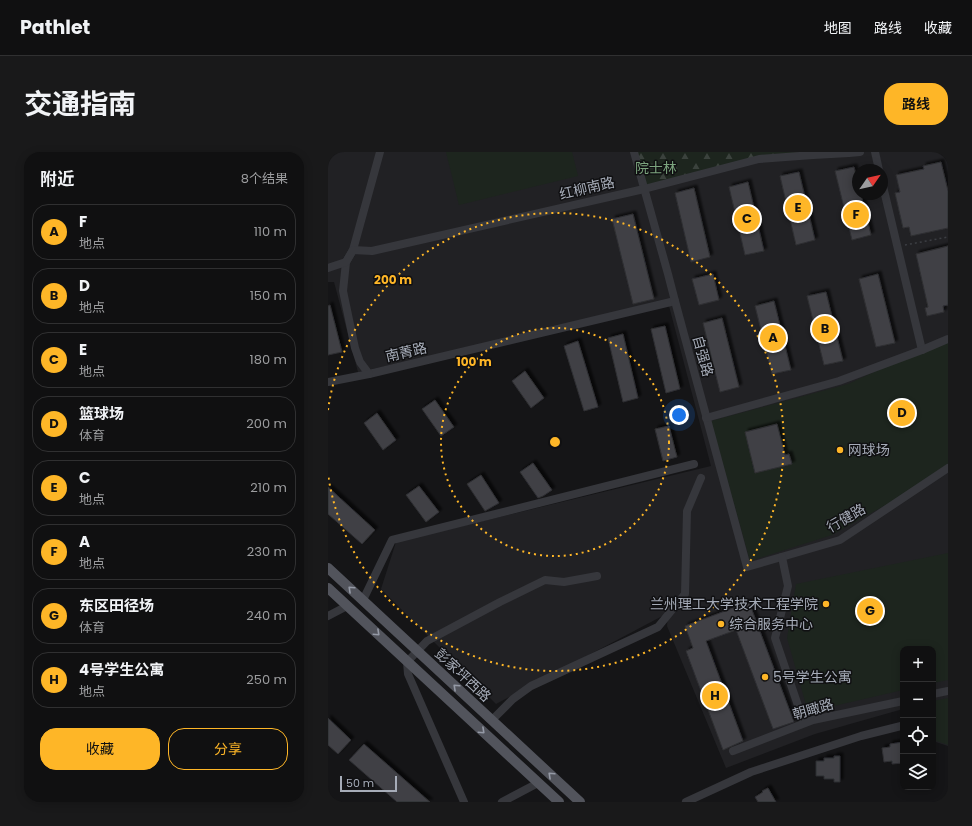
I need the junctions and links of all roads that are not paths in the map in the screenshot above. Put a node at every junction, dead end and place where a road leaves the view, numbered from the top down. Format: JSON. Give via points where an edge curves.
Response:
{"nodes":[{"id":1,"x":380,"y":152,"type":"edge"},
{"id":2,"x":634,"y":152,"type":"edge"},
{"id":3,"x":860,"y":152,"type":"edge"},
{"id":4,"x":875,"y":152,"type":"edge"},
{"id":5,"x":878,"y":164,"type":"edge"},
{"id":6,"x":644,"y":188,"type":"junction"},
{"id":7,"x":886,"y":200,"type":"edge"},
{"id":8,"x":353,"y":250,"type":"junction"},
{"id":9,"x":346,"y":262,"type":"junction"},
{"id":10,"x":328,"y":268,"type":"edge"},
{"id":11,"x":674,"y":301,"type":"junction"},
{"id":12,"x":948,"y":339,"type":"edge"},
{"id":13,"x":922,"y":350,"type":"junction"},
{"id":14,"x":369,"y":374,"type":"junction"},
{"id":15,"x":328,"y":382,"type":"edge"},
{"id":16,"x":706,"y":418,"type":"junction"},
{"id":17,"x":694,"y":464,"type":"dead end"},
{"id":18,"x":948,"y":468,"type":"edge"},
{"id":19,"x":701,"y":478,"type":"dead end"},
{"id":20,"x":782,"y":557,"type":"junction"},
{"id":21,"x":747,"y":567,"type":"joint"},
{"id":22,"x":328,"y":568,"type":"edge"},
{"id":23,"x":597,"y":576,"type":"dead end"},
{"id":24,"x":328,"y":588,"type":"edge"},
{"id":25,"x":363,"y":600,"type":"junction"},
{"id":26,"x":347,"y":606,"type":"junction"},
{"id":27,"x":328,"y":616,"type":"edge"},
{"id":28,"x":417,"y":651,"type":"junction"},
{"id":29,"x":407,"y":662,"type":"junction"},
{"id":30,"x":948,"y":691,"type":"edge"},
{"id":31,"x":936,"y":693,"type":"edge"},
{"id":32,"x":900,"y":702,"type":"edge"},
{"id":33,"x":492,"y":720,"type":"junction"},
{"id":34,"x":804,"y":723,"type":"junction"},
{"id":35,"x":900,"y":726,"type":"edge"},
{"id":36,"x":733,"y":751,"type":"dead end"},
{"id":37,"x":538,"y":783,"type":"junction"},
{"id":38,"x":464,"y":802,"type":"edge"},
{"id":39,"x":502,"y":802,"type":"edge"},
{"id":40,"x":559,"y":802,"type":"edge"},
{"id":41,"x":580,"y":802,"type":"edge"},
{"id":42,"x":686,"y":802,"type":"edge"}],
"edges":[{"from":1,"to":8,"type":"street","name":"南菁路"},
{"from":2,"to":6,"type":"street","name":"自强路"},
{"from":3,"to":6,"type":"street","name":"红柳南路","via":[[759,159]]},
{"from":4,"to":5,"type":"street"},
{"from":6,"to":8,"type":"street","name":"红柳南路","via":[[372,251]]},
{"from":6,"to":11,"type":"street","name":"自强路"},
{"from":7,"to":13,"type":"street"},
{"from":8,"to":9,"type":"street","name":"南菁路"},
{"from":9,"to":10,"type":"street"},
{"from":9,"to":14,"type":"street","name":"南菁路","via":[[343,291],[355,348],[360,362]]},
{"from":11,"to":14,"type":"street","name":"南菁路"},
{"from":11,"to":16,"type":"street","name":"自强路"},
{"from":12,"to":13,"type":"street"},
{"from":13,"to":16,"type":"street","via":[[839,381]]},
{"from":14,"to":15,"type":"street"},
{"from":16,"to":21,"type":"street","name":"自强路"},
{"from":17,"to":25,"type":"street","via":[[392,540]]},
{"from":18,"to":20,"type":"street","name":"行健路","via":[[840,540]]},
{"from":19,"to":33,"type":"street","via":[[687,511],[685,594],[658,627],[531,686]]},
{"from":20,"to":21,"type":"street","name":"行健路"},
{"from":20,"to":34,"type":"street","via":[[788,586],[775,638]]},
{"from":25,"to":22,"type":"main road","name":"彭家坪西路","one_way":true},
{"from":23,"to":28,"type":"street","via":[[564,582],[545,580],[427,641]]},
{"from":24,"to":26,"type":"main road","name":"彭家坪西路"},
{"from":25,"to":28,"type":"main road","name":"彭家坪西路"},
{"from":26,"to":27,"type":"street"},
{"from":26,"to":29,"type":"main road","name":"彭家坪西路","one_way":true},
{"from":28,"to":29,"type":"street"},
{"from":33,"to":28,"type":"main road","name":"彭家坪西路","one_way":true},
{"from":29,"to":37,"type":"main road","name":"彭家坪西路","one_way":true},
{"from":29,"to":38,"type":"street","via":[[408,674]]},
{"from":30,"to":31,"type":"street"},
{"from":32,"to":34,"type":"street","name":"朝瞰路"},
{"from":41,"to":33,"type":"main road","name":"彭家坪西路","one_way":true},
{"from":34,"to":36,"type":"street","name":"朝瞰路"},
{"from":35,"to":42,"type":"street","via":[[861,736],[751,772]]},
{"from":37,"to":39,"type":"street"},
{"from":37,"to":40,"type":"main road","name":"彭家坪西路"}]}
